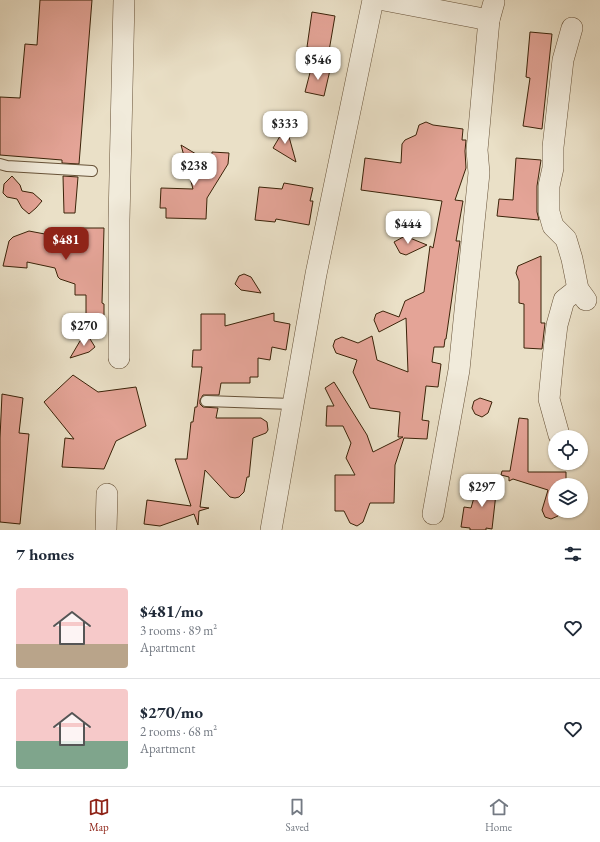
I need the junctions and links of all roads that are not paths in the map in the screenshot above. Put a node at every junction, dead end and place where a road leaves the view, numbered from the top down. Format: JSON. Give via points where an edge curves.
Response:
{"nodes":[{"id":1,"x":124,"y":0,"type":"edge"},
{"id":2,"x":373,"y":0,"type":"edge"},
{"id":3,"x":384,"y":0,"type":"edge"},
{"id":4,"x":572,"y":28,"type":"dead end"},
{"id":5,"x":0,"y":164,"type":"edge"},
{"id":6,"x":92,"y":171,"type":"dead end"},
{"id":7,"x":119,"y":358,"type":"dead end"},
{"id":8,"x":206,"y":401,"type":"dead end"},
{"id":9,"x":293,"y":404,"type":"junction"},
{"id":10,"x":558,"y":430,"type":"edge"},
{"id":11,"x":107,"y":494,"type":"dead end"},
{"id":12,"x":432,"y":514,"type":"dead end"},
{"id":13,"x":106,"y":530,"type":"edge"},
{"id":14,"x":271,"y":530,"type":"edge"}],
"edges":[{"from":1,"to":7,"type":"street"},
{"from":2,"to":9,"type":"street","via":[[316,274]]},
{"from":3,"to":12,"type":"street","via":[[492,11],[477,150],[479,173],[458,370]]},
{"from":4,"to":10,"type":"street","via":[[563,60],[549,186],[549,212],[553,226],[566,239],[582,295],[564,300],[558,325],[549,399]]},
{"from":5,"to":6,"type":"lane"},
{"from":8,"to":9,"type":"lane"},
{"from":9,"to":14,"type":"street"},
{"from":11,"to":13,"type":"street"}]}
